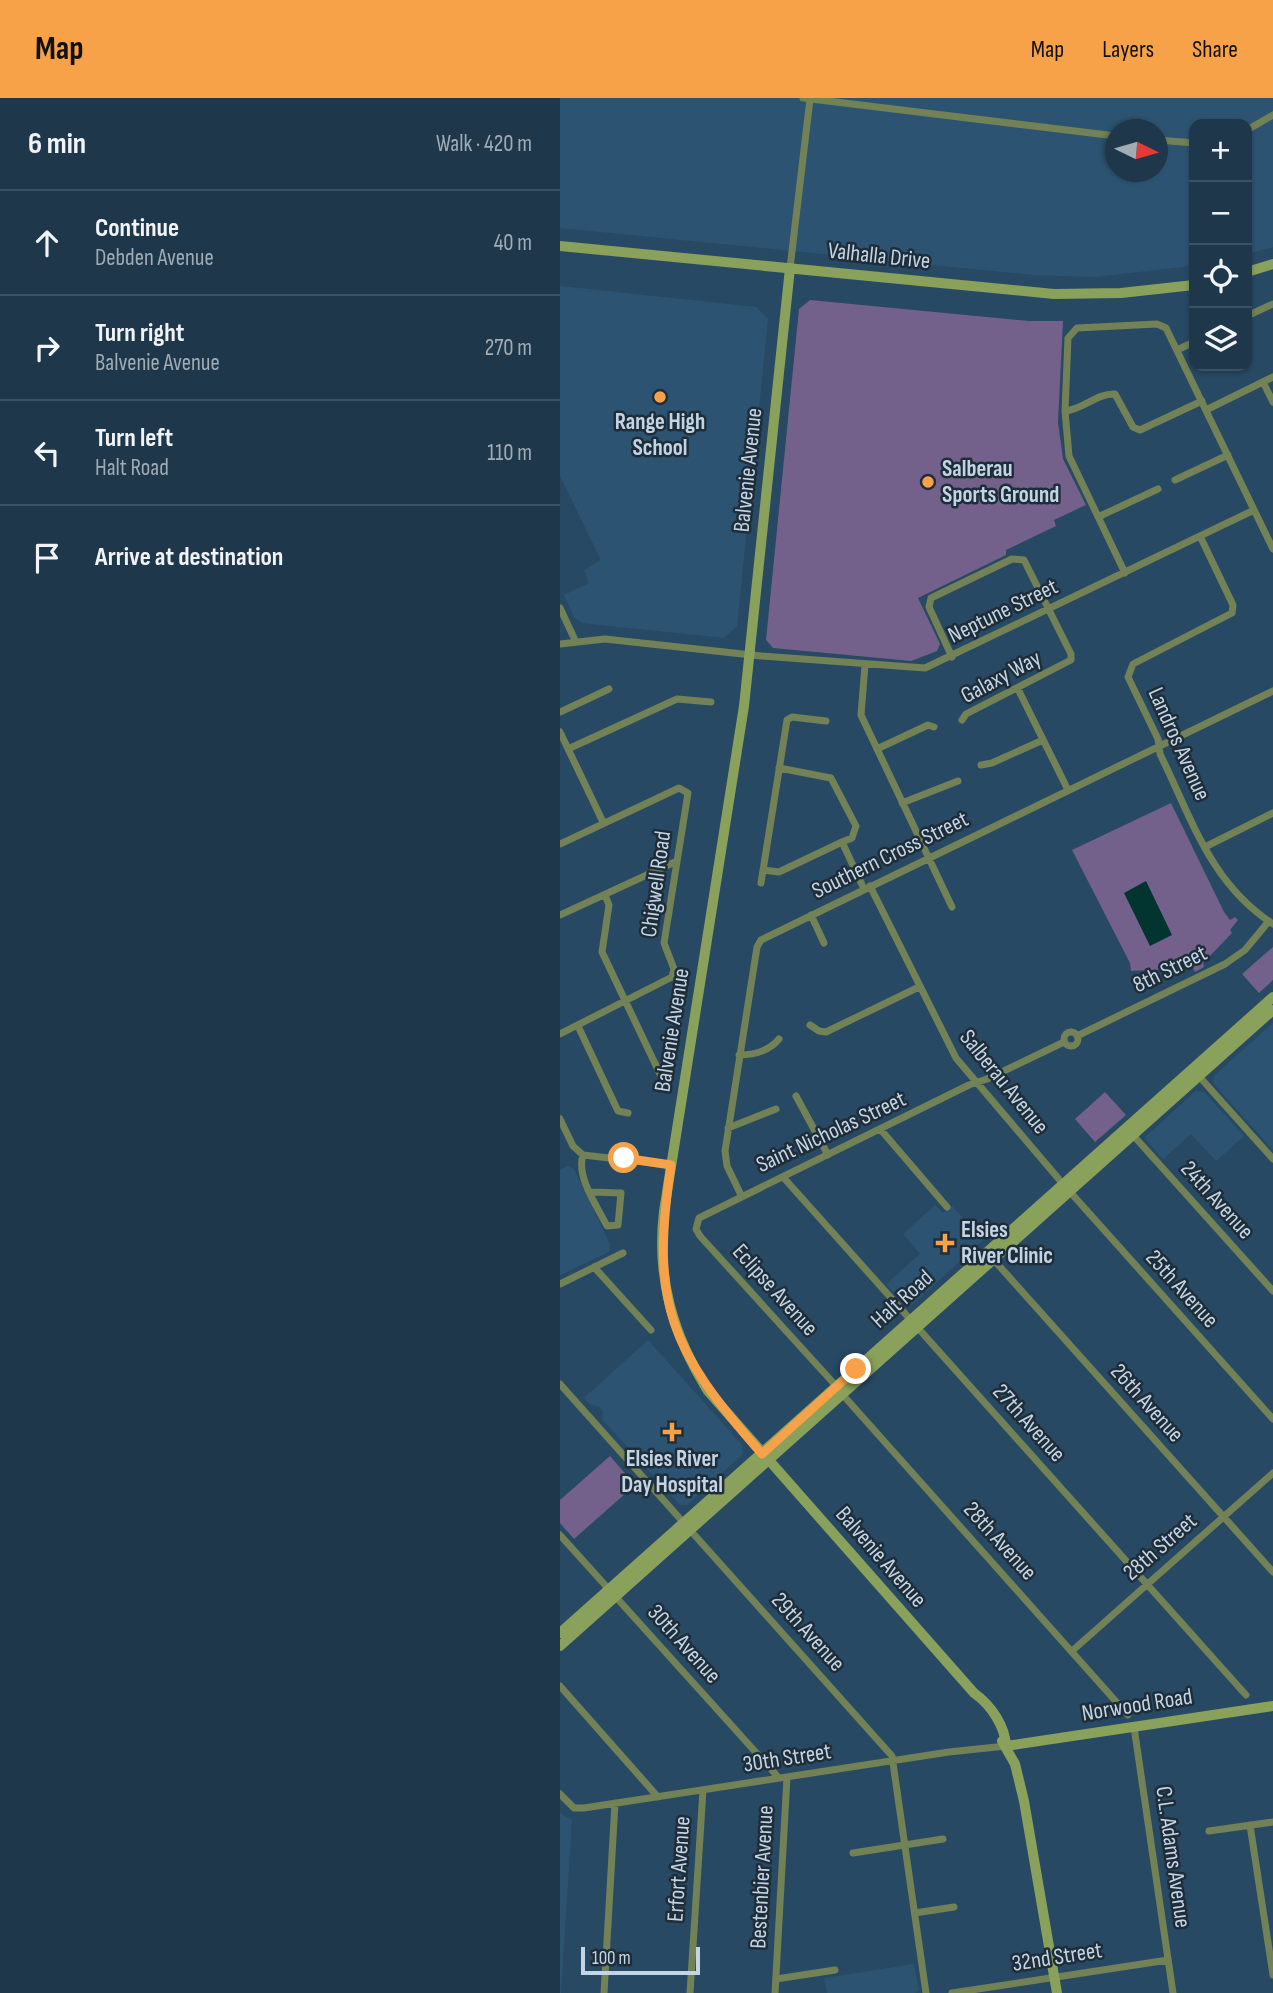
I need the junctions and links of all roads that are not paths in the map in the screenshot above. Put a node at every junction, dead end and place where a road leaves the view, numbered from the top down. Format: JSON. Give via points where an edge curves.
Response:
{"nodes":[{"id":1,"x":803,"y":98,"type":"edge"},
{"id":2,"x":810,"y":99,"type":"edge"},
{"id":3,"x":1273,"y":115,"type":"edge"},
{"id":4,"x":1252,"y":127,"type":"edge"},
{"id":5,"x":1105,"y":135,"type":"edge"},
{"id":6,"x":1168,"y":141,"type":"edge"},
{"id":7,"x":1189,"y":143,"type":"edge"},
{"id":8,"x":560,"y":246,"type":"edge"},
{"id":9,"x":1273,"y":264,"type":"edge"},
{"id":10,"x":790,"y":268,"type":"junction"},
{"id":11,"x":1252,"y":270,"type":"edge"},
{"id":12,"x":1189,"y":286,"type":"edge"},
{"id":13,"x":1273,"y":304,"type":"edge"},
{"id":14,"x":1252,"y":314,"type":"edge"},
{"id":15,"x":1189,"y":344,"type":"edge"},
{"id":16,"x":1177,"y":350,"type":"junction"},
{"id":17,"x":1273,"y":377,"type":"edge"},
{"id":18,"x":1264,"y":382,"type":"junction"},
{"id":19,"x":1202,"y":401,"type":"junction"},
{"id":20,"x":1273,"y":402,"type":"edge"},
{"id":21,"x":1206,"y":410,"type":"junction"},
{"id":22,"x":1065,"y":411,"type":"junction"},
{"id":23,"x":1228,"y":455,"type":"junction"},
{"id":24,"x":1175,"y":480,"type":"dead end"},
{"id":25,"x":1158,"y":489,"type":"dead end"},
{"id":26,"x":1254,"y":510,"type":"junction"},
{"id":27,"x":1098,"y":517,"type":"junction"},
{"id":28,"x":1200,"y":536,"type":"junction"},
{"id":29,"x":1273,"y":549,"type":"edge"},
{"id":30,"x":1125,"y":573,"type":"junction"},
{"id":31,"x":560,"y":608,"type":"edge"},
{"id":32,"x":1049,"y":610,"type":"junction"},
{"id":33,"x":575,"y":640,"type":"junction"},
{"id":34,"x":560,"y":643,"type":"edge"},
{"id":35,"x":750,"y":654,"type":"junction"},
{"id":36,"x":952,"y":657,"type":"junction"},
{"id":37,"x":864,"y":665,"type":"junction"},
{"id":38,"x":609,"y":689,"type":"dead end"},
{"id":39,"x":1018,"y":689,"type":"junction"},
{"id":40,"x":1273,"y":691,"type":"edge"},
{"id":41,"x":711,"y":702,"type":"dead end"},
{"id":42,"x":560,"y":712,"type":"edge"},
{"id":43,"x":826,"y":720,"type":"dead end"},
{"id":44,"x":962,"y":720,"type":"dead end"},
{"id":45,"x":934,"y":727,"type":"dead end"},
{"id":46,"x":560,"y":732,"type":"edge"},
{"id":47,"x":1043,"y":740,"type":"junction"},
{"id":48,"x":1159,"y":746,"type":"junction"},
{"id":49,"x":568,"y":749,"type":"junction"},
{"id":50,"x":877,"y":749,"type":"junction"},
{"id":51,"x":981,"y":765,"type":"dead end"},
{"id":52,"x":779,"y":768,"type":"junction"},
{"id":53,"x":958,"y":780,"type":"dead end"},
{"id":54,"x":1068,"y":790,"type":"junction"},
{"id":55,"x":902,"y":803,"type":"junction"},
{"id":56,"x":1273,"y":813,"type":"edge"},
{"id":57,"x":603,"y":822,"type":"junction"},
{"id":58,"x":842,"y":842,"type":"junction"},
{"id":59,"x":560,"y":844,"type":"edge"},
{"id":60,"x":1205,"y":847,"type":"junction"},
{"id":61,"x":929,"y":857,"type":"junction"},
{"id":62,"x":677,"y":861,"type":"junction"},
{"id":63,"x":763,"y":870,"type":"junction"},
{"id":64,"x":761,"y":883,"type":"dead end"},
{"id":65,"x":867,"y":887,"type":"junction"},
{"id":66,"x":604,"y":895,"type":"junction"},
{"id":67,"x":952,"y":906,"type":"dead end"},
{"id":68,"x":560,"y":915,"type":"edge"},
{"id":69,"x":811,"y":915,"type":"junction"},
{"id":70,"x":1271,"y":923,"type":"edge"},
{"id":71,"x":824,"y":943,"type":"dead end"},
{"id":72,"x":919,"y":987,"type":"junction"},
{"id":73,"x":1273,"y":997,"type":"edge"},
{"id":74,"x":626,"y":1002,"type":"junction"},
{"id":75,"x":1273,"y":1010,"type":"edge"},
{"id":76,"x":810,"y":1025,"type":"dead end"},
{"id":77,"x":578,"y":1026,"type":"junction"},
{"id":78,"x":560,"y":1034,"type":"edge"},
{"id":79,"x":779,"y":1040,"type":"dead end"},
{"id":80,"x":739,"y":1055,"type":"junction"},
{"id":81,"x":1195,"y":1072,"type":"junction"},
{"id":82,"x":660,"y":1074,"type":"dead end"},
{"id":83,"x":977,"y":1082,"type":"junction"},
{"id":84,"x":796,"y":1097,"type":"dead end"},
{"id":85,"x":776,"y":1110,"type":"dead end"},
{"id":86,"x":628,"y":1113,"type":"dead end"},
{"id":87,"x":560,"y":1119,"type":"edge"},
{"id":88,"x":728,"y":1128,"type":"junction"},
{"id":89,"x":881,"y":1130,"type":"junction"},
{"id":90,"x":1132,"y":1134,"type":"junction"},
{"id":91,"x":583,"y":1155,"type":"junction"},
{"id":92,"x":828,"y":1155,"type":"junction"},
{"id":93,"x":1273,"y":1159,"type":"edge"},
{"id":94,"x":671,"y":1165,"type":"junction"},
{"id":95,"x":783,"y":1177,"type":"junction"},
{"id":96,"x":1066,"y":1187,"type":"junction"},
{"id":97,"x":591,"y":1192,"type":"junction"},
{"id":98,"x":741,"y":1195,"type":"junction"},
{"id":99,"x":947,"y":1207,"type":"dead end"},
{"id":100,"x":702,"y":1216,"type":"joint"},
{"id":101,"x":623,"y":1252,"type":"dead end"},
{"id":102,"x":993,"y":1259,"type":"junction"},
{"id":103,"x":594,"y":1267,"type":"junction"},
{"id":104,"x":560,"y":1284,"type":"edge"},
{"id":105,"x":1273,"y":1291,"type":"edge"},
{"id":106,"x":914,"y":1323,"type":"junction"},
{"id":107,"x":650,"y":1330,"type":"dead end"},
{"id":108,"x":560,"y":1384,"type":"edge"},
{"id":109,"x":839,"y":1390,"type":"junction"},
{"id":110,"x":1273,"y":1419,"type":"edge"},
{"id":111,"x":765,"y":1458,"type":"junction"},
{"id":112,"x":1273,"y":1473,"type":"edge"},
{"id":113,"x":1223,"y":1517,"type":"junction"},
{"id":114,"x":687,"y":1526,"type":"junction"},
{"id":115,"x":560,"y":1535,"type":"edge"},
{"id":116,"x":1273,"y":1572,"type":"edge"},
{"id":117,"x":1147,"y":1584,"type":"junction"},
{"id":118,"x":612,"y":1593,"type":"junction"},
{"id":119,"x":560,"y":1633,"type":"edge"},
{"id":120,"x":560,"y":1646,"type":"edge"},
{"id":121,"x":1072,"y":1651,"type":"junction"},
{"id":122,"x":560,"y":1686,"type":"edge"},
{"id":123,"x":1246,"y":1695,"type":"dead end"},
{"id":124,"x":1273,"y":1706,"type":"edge"},
{"id":125,"x":1128,"y":1715,"type":"dead end"},
{"id":126,"x":1134,"y":1727,"type":"junction"},
{"id":127,"x":1006,"y":1746,"type":"junction"},
{"id":128,"x":892,"y":1762,"type":"junction"},
{"id":129,"x":783,"y":1778,"type":"junction"},
{"id":130,"x":703,"y":1790,"type":"junction"},
{"id":131,"x":560,"y":1794,"type":"edge"},
{"id":132,"x":658,"y":1797,"type":"junction"},
{"id":133,"x":615,"y":1803,"type":"junction"},
{"id":134,"x":1273,"y":1822,"type":"edge"},
{"id":135,"x":1250,"y":1825,"type":"junction"},
{"id":136,"x":1209,"y":1831,"type":"dead end"},
{"id":137,"x":943,"y":1839,"type":"dead end"},
{"id":138,"x":905,"y":1844,"type":"junction"},
{"id":139,"x":853,"y":1853,"type":"dead end"},
{"id":140,"x":954,"y":1907,"type":"dead end"},
{"id":141,"x":915,"y":1913,"type":"junction"},
{"id":142,"x":1168,"y":1960,"type":"junction"},
{"id":143,"x":1272,"y":1961,"type":"edge"},
{"id":144,"x":835,"y":1970,"type":"dead end"},
{"id":145,"x":1273,"y":1975,"type":"edge"},
{"id":146,"x":1054,"y":1977,"type":"junction"},
{"id":147,"x":776,"y":1979,"type":"junction"},
{"id":148,"x":604,"y":1993,"type":"edge"},
{"id":149,"x":690,"y":1993,"type":"edge"},
{"id":150,"x":775,"y":1993,"type":"edge"},
{"id":151,"x":926,"y":1993,"type":"edge"},
{"id":152,"x":952,"y":1993,"type":"edge"},
{"id":153,"x":1057,"y":1993,"type":"edge"},
{"id":154,"x":1173,"y":1993,"type":"edge"}],
"edges":[{"from":1,"to":2,"type":"street"},
{"from":2,"to":5,"type":"street"},
{"from":2,"to":10,"type":"street"},
{"from":3,"to":4,"type":"street"},
{"from":6,"to":7,"type":"street"},
{"from":8,"to":10,"type":"street","name":"Valhalla Drive"},
{"from":9,"to":11,"type":"street"},
{"from":10,"to":12,"type":"street","name":"Valhalla Drive","via":[[1054,294]]},
{"from":10,"to":35,"type":"street","name":"Balvenie Avenue"},
{"from":13,"to":14,"type":"street"},
{"from":15,"to":16,"type":"street"},
{"from":16,"to":19,"type":"street"},
{"from":16,"to":22,"type":"street","via":[[1160,324],[1074,329],[1068,338]]},
{"from":17,"to":18,"type":"street"},
{"from":18,"to":20,"type":"street"},
{"from":18,"to":21,"type":"street"},
{"from":19,"to":21,"type":"street"},
{"from":19,"to":22,"type":"street","via":[[1140,430],[1133,427],[1115,394]]},
{"from":21,"to":23,"type":"street"},
{"from":22,"to":27,"type":"street","via":[[1071,461]]},
{"from":23,"to":24,"type":"street"},
{"from":23,"to":26,"type":"street"},
{"from":25,"to":27,"type":"street"},
{"from":26,"to":28,"type":"street","name":"Neptune Street"},
{"from":26,"to":29,"type":"street"},
{"from":27,"to":30,"type":"street"},
{"from":28,"to":30,"type":"street","name":"Neptune Street"},
{"from":28,"to":48,"type":"street","name":"Landros Avenue","via":[[1233,611],[1129,669],[1128,677]]},
{"from":30,"to":32,"type":"street","name":"Neptune Street"},
{"from":31,"to":33,"type":"street"},
{"from":32,"to":36,"type":"street","name":"Neptune Street"},
{"from":32,"to":36,"type":"street","name":"Galaxy Way","via":[[1026,562],[1019,558],[933,596],[929,607]]},
{"from":32,"to":39,"type":"street","name":"Galaxy Way","via":[[1071,660]]},
{"from":33,"to":34,"type":"street","name":"Neptune Street"},
{"from":33,"to":35,"type":"street","name":"Neptune Street"},
{"from":35,"to":37,"type":"street","name":"Neptune Street"},
{"from":35,"to":94,"type":"street","name":"Balvenie Avenue"},
{"from":36,"to":37,"type":"street","name":"Neptune Street","via":[[920,669]]},
{"from":37,"to":50,"type":"street","via":[[861,715]]},
{"from":38,"to":42,"type":"street"},
{"from":39,"to":44,"type":"street","name":"Galaxy Way"},
{"from":39,"to":47,"type":"street"},
{"from":40,"to":48,"type":"street","name":"Southern Cross Street"},
{"from":41,"to":49,"type":"street","via":[[677,699]]},
{"from":43,"to":52,"type":"street","via":[[787,720]]},
{"from":45,"to":50,"type":"street","via":[[928,725]]},
{"from":46,"to":49,"type":"street"},
{"from":47,"to":51,"type":"street"},
{"from":47,"to":54,"type":"street"},
{"from":48,"to":54,"type":"street","name":"Southern Cross Street"},
{"from":48,"to":60,"type":"street","name":"Landros Avenue"},
{"from":49,"to":57,"type":"street"},
{"from":50,"to":55,"type":"street"},
{"from":52,"to":58,"type":"street","via":[[831,778],[856,826],[852,838]]},
{"from":52,"to":63,"type":"street"},
{"from":53,"to":55,"type":"street"},
{"from":54,"to":61,"type":"street","name":"Southern Cross Street"},
{"from":55,"to":61,"type":"street"},
{"from":56,"to":60,"type":"street"},
{"from":57,"to":59,"type":"street"},
{"from":57,"to":62,"type":"street","name":"Chigwell Road","via":[[679,788],[688,793]]},
{"from":58,"to":63,"type":"street","via":[[779,872]]},
{"from":58,"to":65,"type":"street","name":"Salberau Avenue"},
{"from":60,"to":70,"type":"street","name":"Landros Avenue","via":[[1221,878]]},
{"from":61,"to":65,"type":"street","name":"Southern Cross Street"},
{"from":61,"to":67,"type":"street"},
{"from":62,"to":66,"type":"street"},
{"from":62,"to":74,"type":"street","name":"Chigwell Road","via":[[664,945],[673,975],[668,982]]},
{"from":63,"to":64,"type":"street"},
{"from":65,"to":69,"type":"street","name":"Southern Cross Street"},
{"from":65,"to":72,"type":"street","name":"Salberau Avenue"},
{"from":66,"to":68,"type":"street"},
{"from":66,"to":74,"type":"street","via":[[609,905],[602,952]]},
{"from":69,"to":71,"type":"street"},
{"from":69,"to":80,"type":"street","name":"Southern Cross Street","via":[[768,936],[758,947]]},
{"from":70,"to":83,"type":"street","name":"8th Street","via":[[1225,964],[1077,1036],[1066,1034],[1064,1042]]},
{"from":72,"to":76,"type":"street","via":[[826,1032]]},
{"from":72,"to":83,"type":"street","name":"Salberau Avenue","via":[[950,1049]]},
{"from":73,"to":81,"type":"street","name":"Halt Road"},
{"from":74,"to":77,"type":"street","name":"Chigwell Road"},
{"from":74,"to":82,"type":"street"},
{"from":75,"to":81,"type":"street","name":"Halt Road"},
{"from":77,"to":78,"type":"street","name":"Chigwell Road"},
{"from":77,"to":86,"type":"street","via":[[618,1111]]},
{"from":79,"to":80,"type":"street","via":[[751,1055]]},
{"from":80,"to":88,"type":"street","name":"Southern Cross Street"},
{"from":81,"to":90,"type":"street","name":"Halt Road"},
{"from":81,"to":93,"type":"street"},
{"from":81,"to":96,"type":"street","name":"Halt Road"},
{"from":83,"to":89,"type":"street","name":"Saint Nicholas Street"},
{"from":83,"to":96,"type":"street","name":"Salberau Avenue"},
{"from":84,"to":92,"type":"street"},
{"from":85,"to":88,"type":"street"},
{"from":87,"to":91,"type":"street","via":[[573,1146]]},
{"from":88,"to":98,"type":"street","name":"Southern Cross Street","via":[[725,1158]]},
{"from":89,"to":92,"type":"street","name":"Saint Nicholas Street"},
{"from":89,"to":99,"type":"street"},
{"from":90,"to":96,"type":"street","name":"Halt Road"},
{"from":90,"to":105,"type":"street","name":"24th Avenue"},
{"from":91,"to":94,"type":"street"},
{"from":91,"to":97,"type":"street","via":[[582,1170]]},
{"from":92,"to":95,"type":"street","name":"Saint Nicholas Street"},
{"from":94,"to":111,"type":"street","name":"Balvenie Avenue","via":[[661,1251],[673,1323],[708,1391]]},
{"from":95,"to":98,"type":"street","name":"Saint Nicholas Street"},
{"from":95,"to":106,"type":"street","name":"27th Avenue"},
{"from":96,"to":102,"type":"street","name":"Halt Road"},
{"from":96,"to":106,"type":"street","name":"Halt Road"},
{"from":96,"to":110,"type":"street","name":"25th Avenue"},
{"from":97,"to":97,"type":"street","via":[[607,1226],[618,1225],[621,1194]]},
{"from":98,"to":100,"type":"street","name":"Saint Nicholas Street"},
{"from":100,"to":109,"type":"street","name":"Eclipse Avenue","via":[[696,1229],[700,1236]]},
{"from":101,"to":103,"type":"street"},
{"from":102,"to":106,"type":"street","name":"Halt Road"},
{"from":102,"to":113,"type":"street","name":"26th Avenue"},
{"from":103,"to":104,"type":"street"},
{"from":103,"to":107,"type":"street"},
{"from":106,"to":109,"type":"street","name":"Halt Road"},
{"from":106,"to":117,"type":"street","name":"27th Avenue"},
{"from":108,"to":114,"type":"street","name":"29th Avenue"},
{"from":109,"to":111,"type":"street","name":"Halt Road"},
{"from":109,"to":121,"type":"street","name":"28th Avenue"},
{"from":111,"to":114,"type":"street","name":"Halt Road"},
{"from":111,"to":127,"type":"street","name":"Balvenie Avenue","via":[[987,1704]]},
{"from":112,"to":113,"type":"street","name":"28th Street"},
{"from":113,"to":116,"type":"street","name":"26th Avenue"},
{"from":113,"to":117,"type":"street","name":"28th Street"},
{"from":114,"to":118,"type":"street","name":"Halt Road"},
{"from":114,"to":128,"type":"street","name":"29th Avenue","via":[[892,1756]]},
{"from":115,"to":118,"type":"street","name":"30th Avenue"},
{"from":117,"to":121,"type":"street","name":"28th Street"},
{"from":117,"to":123,"type":"street","name":"27th Avenue"},
{"from":118,"to":119,"type":"street","name":"Halt Road"},
{"from":118,"to":120,"type":"street","name":"Halt Road"},
{"from":118,"to":129,"type":"street","name":"30th Avenue"},
{"from":121,"to":125,"type":"street","name":"28th Avenue"},
{"from":122,"to":132,"type":"street"},
{"from":124,"to":126,"type":"street","name":"Norwood Road"},
{"from":126,"to":127,"type":"street","name":"Norwood Road"},
{"from":126,"to":142,"type":"street","name":"C.L. Adams Avenue"},
{"from":127,"to":128,"type":"street","name":"30th Street"},
{"from":127,"to":146,"type":"street","name":"Balvenie Avenue","via":[[1024,1801]]},
{"from":128,"to":129,"type":"street","name":"30th Street"},
{"from":128,"to":138,"type":"street"},
{"from":129,"to":130,"type":"street","name":"30th Street"},
{"from":129,"to":147,"type":"street","name":"Bestenbier Avenue"},
{"from":130,"to":132,"type":"street","name":"30th Street"},
{"from":130,"to":149,"type":"street","name":"Erfort Avenue"},
{"from":131,"to":133,"type":"street","name":"30th Street","via":[[575,1808]]},
{"from":132,"to":133,"type":"street","name":"30th Street"},
{"from":133,"to":148,"type":"street"},
{"from":134,"to":135,"type":"street"},
{"from":135,"to":136,"type":"street"},
{"from":135,"to":143,"type":"street"},
{"from":137,"to":138,"type":"street"},
{"from":138,"to":139,"type":"street"},
{"from":138,"to":141,"type":"street"},
{"from":140,"to":141,"type":"street"},
{"from":141,"to":151,"type":"street"},
{"from":142,"to":146,"type":"street","name":"32nd Street"},
{"from":142,"to":154,"type":"street","name":"C.L. Adams Avenue"},
{"from":143,"to":145,"type":"street"},
{"from":144,"to":147,"type":"street","name":"Bestenbier Avenue"},
{"from":146,"to":152,"type":"street","name":"32nd Street"},
{"from":146,"to":153,"type":"street","name":"Balvenie Avenue"},
{"from":147,"to":150,"type":"street","name":"Bestenbier Avenue"}]}
